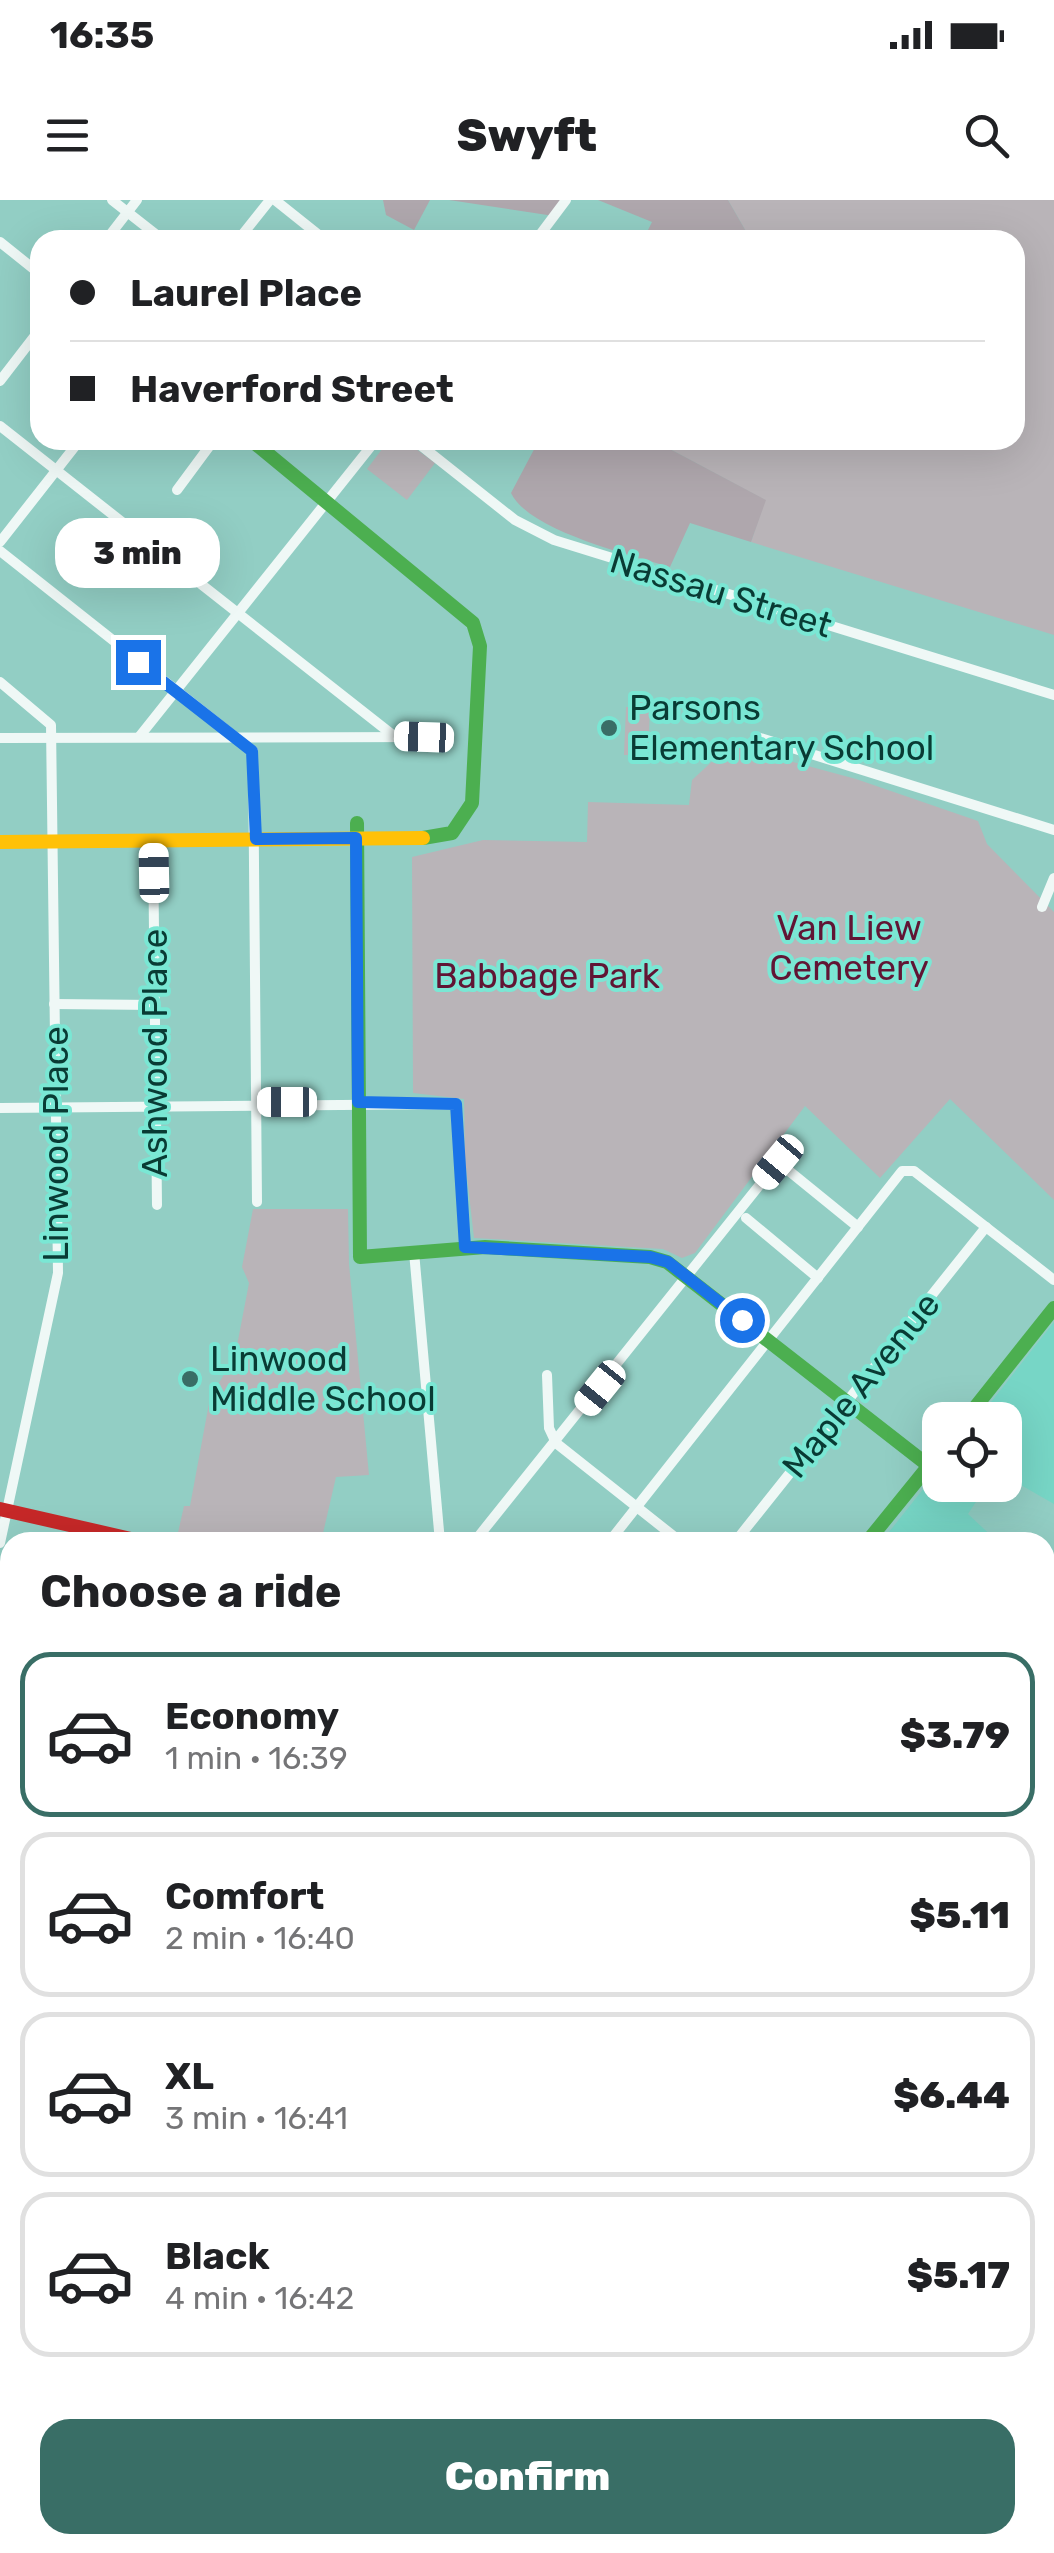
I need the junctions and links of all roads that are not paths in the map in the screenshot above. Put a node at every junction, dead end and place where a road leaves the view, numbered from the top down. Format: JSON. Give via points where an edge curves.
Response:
{"nodes":[{"id":1,"x":112,"y":200,"type":"edge"},
{"id":2,"x":137,"y":200,"type":"edge"},
{"id":3,"x":272,"y":200,"type":"edge"},
{"id":4,"x":566,"y":200,"type":"edge"},
{"id":5,"x":127,"y":212,"type":"junction"},
{"id":6,"x":114,"y":230,"type":"edge"},
{"id":7,"x":150,"y":230,"type":"edge"},
{"id":8,"x":246,"y":230,"type":"edge"},
{"id":9,"x":312,"y":230,"type":"edge"},
{"id":10,"x":544,"y":230,"type":"edge"},
{"id":11,"x":0,"y":242,"type":"edge"},
{"id":12,"x":30,"y":266,"type":"edge"},
{"id":13,"x":30,"y":342,"type":"edge"},
{"id":14,"x":0,"y":381,"type":"edge"},
{"id":15,"x":0,"y":426,"type":"edge"},
{"id":16,"x":30,"y":449,"type":"edge"},
{"id":17,"x":32,"y":450,"type":"edge"},
{"id":18,"x":72,"y":450,"type":"edge"},
{"id":19,"x":207,"y":450,"type":"edge"},
{"id":20,"x":264,"y":450,"type":"edge"},
{"id":21,"x":368,"y":450,"type":"edge"},
{"id":22,"x":427,"y":450,"type":"edge"},
{"id":23,"x":57,"y":469,"type":"junction"},
{"id":24,"x":177,"y":490,"type":"dead end"},
{"id":25,"x":328,"y":500,"type":"junction"},
{"id":26,"x":0,"y":542,"type":"edge"},
{"id":27,"x":0,"y":551,"type":"edge"},
{"id":28,"x":239,"y":613,"type":"junction"},
{"id":29,"x":0,"y":682,"type":"edge"},
{"id":30,"x":175,"y":693,"type":"junction"},
{"id":31,"x":1054,"y":695,"type":"edge"},
{"id":32,"x":394,"y":736,"type":"junction"},
{"id":33,"x":757,"y":736,"type":"dead end"},
{"id":34,"x":139,"y":737,"type":"junction"},
{"id":35,"x":424,"y":737,"type":"dead end"},
{"id":36,"x":0,"y":738,"type":"edge"},
{"id":37,"x":51,"y":738,"type":"junction"},
{"id":38,"x":239,"y":739,"type":"junction"},
{"id":39,"x":356,"y":830,"type":"junction"},
{"id":40,"x":1054,"y":830,"type":"edge"},
{"id":41,"x":256,"y":839,"type":"junction"},
{"id":42,"x":153,"y":840,"type":"junction"},
{"id":43,"x":0,"y":842,"type":"edge"},
{"id":44,"x":52,"y":842,"type":"junction"},
{"id":45,"x":1054,"y":878,"type":"edge"},
{"id":46,"x":1042,"y":907,"type":"dead end"},
{"id":47,"x":54,"y":1004,"type":"junction"},
{"id":48,"x":155,"y":1004,"type":"junction"},
{"id":49,"x":256,"y":1102,"type":"junction"},
{"id":50,"x":358,"y":1102,"type":"junction"},
{"id":51,"x":154,"y":1103,"type":"junction"},
{"id":52,"x":0,"y":1108,"type":"edge"},
{"id":53,"x":56,"y":1108,"type":"junction"},
{"id":54,"x":257,"y":1202,"type":"dead end"},
{"id":55,"x":156,"y":1205,"type":"dead end"},
{"id":56,"x":746,"y":1218,"type":"dead end"},
{"id":57,"x":858,"y":1227,"type":"junction"},
{"id":58,"x":986,"y":1227,"type":"junction"},
{"id":59,"x":465,"y":1247,"type":"junction"},
{"id":60,"x":414,"y":1252,"type":"junction"},
{"id":61,"x":689,"y":1278,"type":"junction"},
{"id":62,"x":818,"y":1278,"type":"junction"},
{"id":63,"x":1054,"y":1280,"type":"edge"},
{"id":64,"x":1054,"y":1308,"type":"edge"},
{"id":65,"x":768,"y":1340,"type":"junction"},
{"id":66,"x":547,"y":1375,"type":"dead end"},
{"id":67,"x":847,"y":1402,"type":"junction"},
{"id":68,"x":979,"y":1402,"type":"edge"},
{"id":69,"x":556,"y":1443,"type":"junction"},
{"id":70,"x":922,"y":1461,"type":"edge"},
{"id":71,"x":922,"y":1475,"type":"edge"},
{"id":72,"x":638,"y":1506,"type":"junction"},
{"id":73,"x":4,"y":1510,"type":"edge"},
{"id":74,"x":100,"y":1532,"type":"edge"},
{"id":75,"x":439,"y":1532,"type":"edge"},
{"id":76,"x":482,"y":1532,"type":"edge"},
{"id":77,"x":617,"y":1532,"type":"edge"},
{"id":78,"x":669,"y":1532,"type":"edge"},
{"id":79,"x":743,"y":1532,"type":"edge"},
{"id":80,"x":875,"y":1532,"type":"edge"}],
"edges":[{"from":1,"to":5,"type":"street"},
{"from":2,"to":5,"type":"street"},
{"from":3,"to":8,"type":"street"},
{"from":3,"to":9,"type":"street"},
{"from":4,"to":10,"type":"street"},
{"from":5,"to":6,"type":"street"},
{"from":5,"to":7,"type":"street"},
{"from":11,"to":12,"type":"street"},
{"from":13,"to":14,"type":"street"},
{"from":15,"to":16,"type":"street"},
{"from":17,"to":23,"type":"street"},
{"from":18,"to":23,"type":"street"},
{"from":19,"to":24,"type":"street"},
{"from":20,"to":25,"type":"main road"},
{"from":21,"to":25,"type":"street"},
{"from":22,"to":31,"type":"street","name":"Nassau Street","via":[[515,520],[554,540]]},
{"from":23,"to":26,"type":"street"},
{"from":23,"to":28,"type":"street"},
{"from":25,"to":28,"type":"street"},
{"from":25,"to":39,"type":"main road","via":[[463,612],[480,646],[472,803],[459,828],[440,838]]},
{"from":27,"to":30,"type":"street"},
{"from":28,"to":30,"type":"street"},
{"from":28,"to":32,"type":"street"},
{"from":29,"to":37,"type":"street","via":[[48,720]]},
{"from":30,"to":34,"type":"street"},
{"from":30,"to":38,"type":"street"},
{"from":32,"to":35,"type":"street"},
{"from":32,"to":38,"type":"street"},
{"from":33,"to":40,"type":"street"},
{"from":34,"to":37,"type":"street"},
{"from":34,"to":38,"type":"street"},
{"from":36,"to":37,"type":"street"},
{"from":37,"to":44,"type":"street","name":"Linwood Place"},
{"from":38,"to":41,"type":"street","via":[[252,751]]},
{"from":39,"to":41,"type":"main road"},
{"from":39,"to":50,"type":"main road"},
{"from":41,"to":42,"type":"main road"},
{"from":41,"to":49,"type":"street"},
{"from":42,"to":44,"type":"main road"},
{"from":42,"to":48,"type":"street","name":"Ashwood Place"},
{"from":43,"to":44,"type":"main road"},
{"from":44,"to":47,"type":"street","name":"Linwood Place"},
{"from":45,"to":46,"type":"street"},
{"from":47,"to":48,"type":"street"},
{"from":47,"to":53,"type":"street","name":"Linwood Place"},
{"from":48,"to":51,"type":"street","name":"Ashwood Place"},
{"from":49,"to":50,"type":"street"},
{"from":49,"to":51,"type":"street"},
{"from":49,"to":54,"type":"street"},
{"from":50,"to":59,"type":"street","via":[[456,1104]]},
{"from":50,"to":60,"type":"main road","via":[[360,1256]]},
{"from":51,"to":53,"type":"street"},
{"from":51,"to":55,"type":"street","name":"Ashwood Place"},
{"from":52,"to":53,"type":"street"},
{"from":53,"to":73,"type":"street","name":"Linwood Place","via":[[58,1273]]},
{"from":56,"to":62,"type":"street"},
{"from":57,"to":58,"type":"street","via":[[902,1171],[914,1172]]},
{"from":57,"to":61,"type":"street","via":[[778,1162]]},
{"from":57,"to":62,"type":"street"},
{"from":58,"to":63,"type":"street"},
{"from":58,"to":67,"type":"street","name":"Maple Avenue"},
{"from":59,"to":60,"type":"main road"},
{"from":59,"to":61,"type":"main road","via":[[650,1257]]},
{"from":60,"to":75,"type":"street"},
{"from":61,"to":65,"type":"main road"},
{"from":61,"to":69,"type":"street"},
{"from":62,"to":65,"type":"street"},
{"from":64,"to":68,"type":"main road"},
{"from":65,"to":67,"type":"main road"},
{"from":65,"to":72,"type":"street"},
{"from":66,"to":69,"type":"street"},
{"from":67,"to":70,"type":"main road"},
{"from":67,"to":79,"type":"street","name":"Maple Avenue"},
{"from":69,"to":72,"type":"street"},
{"from":69,"to":76,"type":"street"},
{"from":71,"to":80,"type":"main road"},
{"from":72,"to":77,"type":"street"},
{"from":72,"to":78,"type":"street"},
{"from":73,"to":74,"type":"main road"}]}
